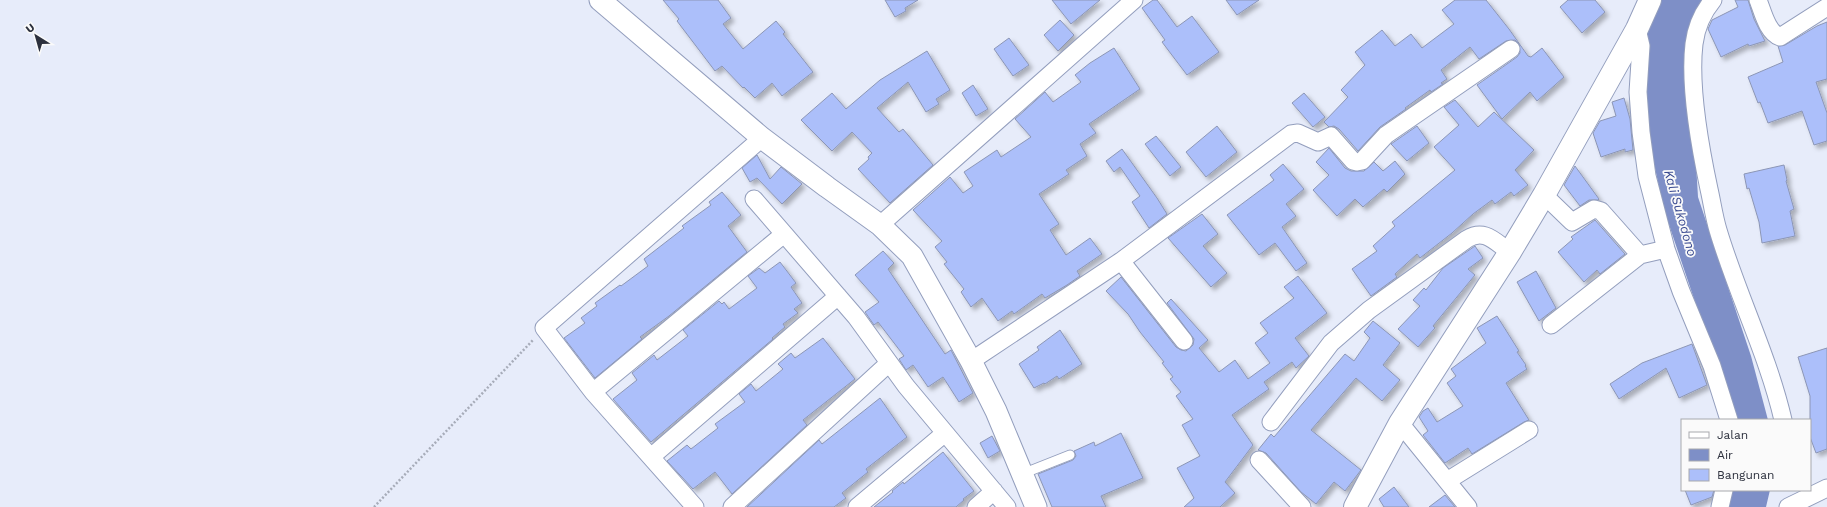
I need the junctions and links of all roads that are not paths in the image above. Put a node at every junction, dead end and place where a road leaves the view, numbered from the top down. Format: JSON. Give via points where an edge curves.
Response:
{"nodes":[{"id":1,"x":1650,"y":0,"type":"edge"},
{"id":2,"x":1713,"y":0,"type":"edge"},
{"id":3,"x":1758,"y":0,"type":"edge"},
{"id":4,"x":1129,"y":1,"type":"edge"},
{"id":5,"x":606,"y":2,"type":"edge"},
{"id":6,"x":1827,"y":7,"type":"edge"},
{"id":7,"x":1637,"y":29,"type":"junction"},
{"id":8,"x":1511,"y":49,"type":"dead end"},
{"id":9,"x":762,"y":138,"type":"junction"},
{"id":10,"x":1544,"y":195,"type":"junction"},
{"id":11,"x":754,"y":199,"type":"dead end"},
{"id":12,"x":880,"y":224,"type":"junction"},
{"id":13,"x":784,"y":234,"type":"junction"},
{"id":14,"x":1666,"y":248,"type":"junction"},
{"id":15,"x":1510,"y":252,"type":"junction"},
{"id":16,"x":1640,"y":255,"type":"junction"},
{"id":17,"x":1121,"y":261,"type":"junction"},
{"id":18,"x":838,"y":296,"type":"junction"},
{"id":19,"x":1551,"y":325,"type":"dead end"},
{"id":20,"x":1184,"y":340,"type":"dead end"},
{"id":21,"x":971,"y":361,"type":"junction"},
{"id":22,"x":889,"y":363,"type":"junction"},
{"id":23,"x":593,"y":392,"type":"junction"},
{"id":24,"x":1729,"y":419,"type":"edge"},
{"id":25,"x":1783,"y":419,"type":"edge"},
{"id":26,"x":1271,"y":422,"type":"dead end"},
{"id":27,"x":1400,"y":423,"type":"junction"},
{"id":28,"x":1529,"y":430,"type":"dead end"},
{"id":29,"x":945,"y":433,"type":"junction"},
{"id":30,"x":1070,"y":455,"type":"dead end"},
{"id":31,"x":651,"y":457,"type":"junction"},
{"id":32,"x":1259,"y":460,"type":"dead end"},
{"id":33,"x":1022,"y":474,"type":"junction"},
{"id":34,"x":1447,"y":480,"type":"junction"},
{"id":35,"x":1827,"y":488,"type":"edge"},
{"id":36,"x":994,"y":491,"type":"junction"},
{"id":37,"x":1724,"y":491,"type":"edge"},
{"id":38,"x":1789,"y":491,"type":"edge"},
{"id":39,"x":695,"y":507,"type":"edge"},
{"id":40,"x":732,"y":507,"type":"edge"},
{"id":41,"x":857,"y":507,"type":"edge"},
{"id":42,"x":976,"y":507,"type":"edge"},
{"id":43,"x":1007,"y":507,"type":"edge"},
{"id":44,"x":1036,"y":507,"type":"edge"},
{"id":45,"x":1302,"y":507,"type":"edge"},
{"id":46,"x":1355,"y":507,"type":"edge"},
{"id":47,"x":1468,"y":507,"type":"edge"},
{"id":48,"x":1720,"y":507,"type":"edge"},
{"id":49,"x":1788,"y":507,"type":"edge"}],
"edges":[{"from":1,"to":7,"type":"main road"},
{"from":2,"to":25,"type":"street","via":[[1697,28],[1694,44],[1695,102],[1702,153],[1718,230]]},
{"from":3,"to":6,"type":"street","via":[[1768,25],[1780,37]]},
{"from":4,"to":12,"type":"street"},
{"from":5,"to":9,"type":"street"},
{"from":7,"to":10,"type":"main road"},
{"from":7,"to":14,"type":"street","via":[[1641,46],[1638,92],[1641,132],[1648,176]]},
{"from":8,"to":17,"type":"street","via":[[1386,135],[1362,161],[1353,161],[1331,136],[1318,142],[1298,133],[1291,134]]},
{"from":9,"to":12,"type":"street"},
{"from":9,"to":23,"type":"street","via":[[544,328]]},
{"from":10,"to":15,"type":"main road"},
{"from":10,"to":16,"type":"street","via":[[1572,222],[1594,209],[1601,211]]},
{"from":11,"to":13,"type":"street"},
{"from":12,"to":21,"type":"street","via":[[912,256]]},
{"from":13,"to":18,"type":"street"},
{"from":13,"to":23,"type":"street"},
{"from":14,"to":16,"type":"street"},
{"from":14,"to":24,"type":"street","via":[[1712,366]]},
{"from":15,"to":26,"type":"street","via":[[1484,234],[1474,234],[1369,310],[1331,343]]},
{"from":15,"to":27,"type":"main road"},
{"from":16,"to":19,"type":"street"},
{"from":17,"to":20,"type":"street"},
{"from":17,"to":21,"type":"street"},
{"from":18,"to":22,"type":"street","via":[[856,316]]},
{"from":18,"to":31,"type":"street"},
{"from":21,"to":33,"type":"street","via":[[996,411]]},
{"from":22,"to":29,"type":"street"},
{"from":22,"to":40,"type":"street"},
{"from":23,"to":31,"type":"street"},
{"from":27,"to":34,"type":"street"},
{"from":27,"to":46,"type":"main road"},
{"from":28,"to":34,"type":"street"},
{"from":29,"to":36,"type":"street"},
{"from":29,"to":41,"type":"street"},
{"from":30,"to":33,"type":"lane"},
{"from":31,"to":39,"type":"street"},
{"from":32,"to":45,"type":"street"},
{"from":33,"to":44,"type":"street"},
{"from":34,"to":47,"type":"street"},
{"from":35,"to":49,"type":"street"},
{"from":36,"to":42,"type":"street"},
{"from":36,"to":43,"type":"street"},
{"from":37,"to":48,"type":"street"},
{"from":38,"to":49,"type":"street"}]}
